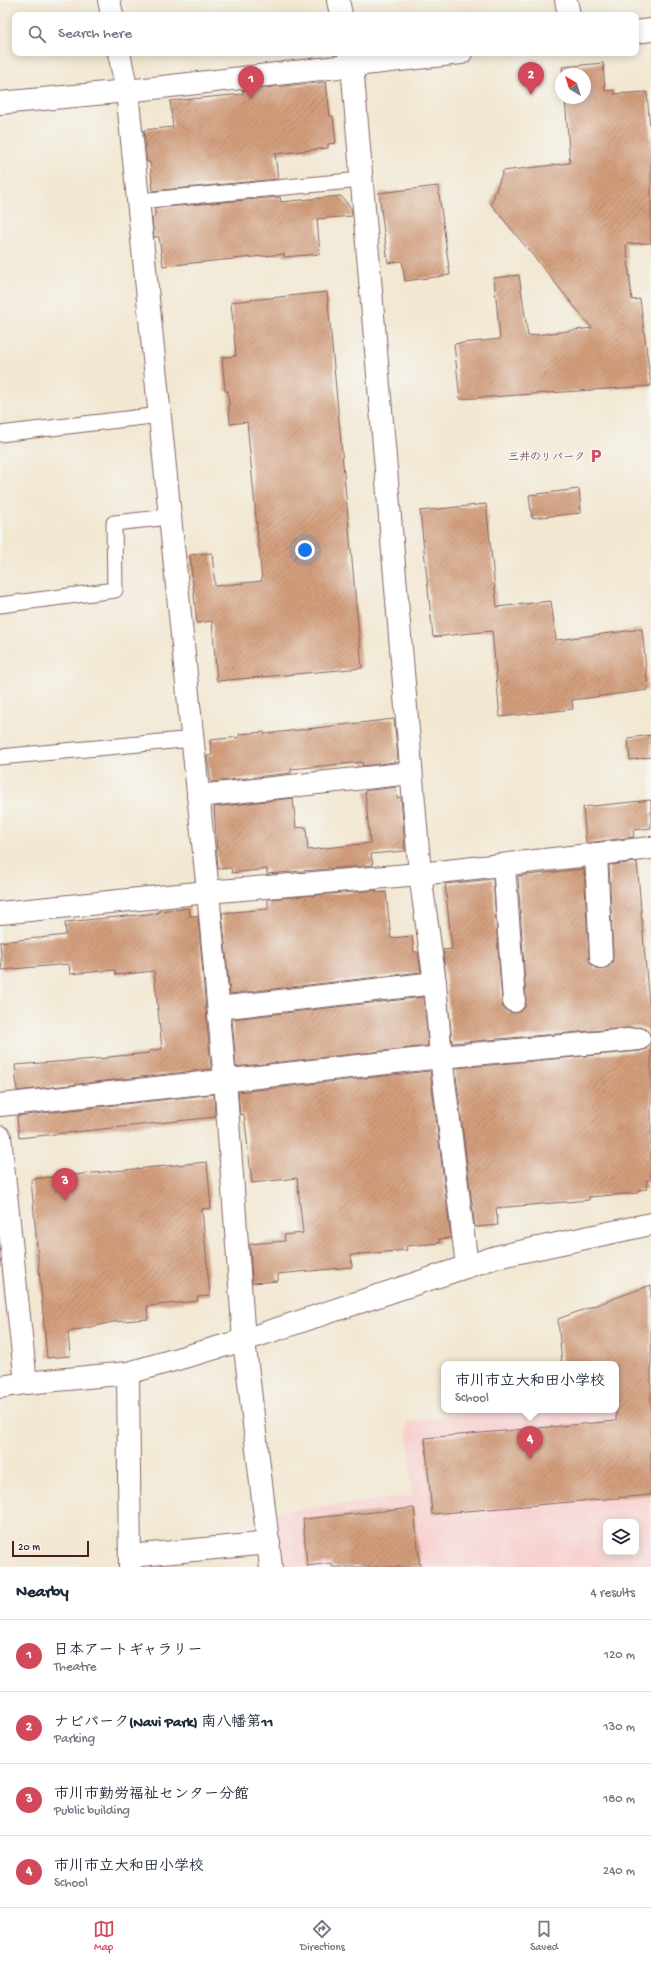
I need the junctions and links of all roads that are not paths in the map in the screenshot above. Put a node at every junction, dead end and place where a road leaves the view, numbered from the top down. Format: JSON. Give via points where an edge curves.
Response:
{"nodes":[{"id":1,"x":109,"y":0,"type":"edge"},
{"id":2,"x":338,"y":0,"type":"edge"},
{"id":3,"x":566,"y":0,"type":"edge"},
{"id":4,"x":111,"y":12,"type":"edge"},
{"id":5,"x":341,"y":12,"type":"edge"},
{"id":6,"x":568,"y":12,"type":"edge"},
{"id":7,"x":651,"y":30,"type":"edge"},
{"id":8,"x":639,"y":32,"type":"edge"},
{"id":9,"x":120,"y":56,"type":"edge"},
{"id":10,"x":406,"y":56,"type":"edge"},
{"id":11,"x":350,"y":59,"type":"edge"},
{"id":12,"x":127,"y":91,"type":"junction"},
{"id":13,"x":0,"y":103,"type":"edge"},
{"id":14,"x":361,"y":180,"type":"junction"},
{"id":15,"x":138,"y":201,"type":"junction"},
{"id":16,"x":160,"y":415,"type":"junction"},
{"id":17,"x":0,"y":434,"type":"edge"},
{"id":18,"x":170,"y":517,"type":"junction"},
{"id":19,"x":0,"y":605,"type":"edge"},
{"id":20,"x":193,"y":740,"type":"junction"},
{"id":21,"x":0,"y":757,"type":"edge"},
{"id":22,"x":411,"y":773,"type":"junction"},
{"id":23,"x":198,"y":796,"type":"junction"},
{"id":24,"x":651,"y":848,"type":"edge"},
{"id":25,"x":596,"y":854,"type":"junction"},
{"id":26,"x":504,"y":865,"type":"junction"},
{"id":27,"x":420,"y":874,"type":"junction"},
{"id":28,"x":208,"y":892,"type":"junction"},
{"id":29,"x":0,"y":912,"type":"edge"},
{"id":30,"x":601,"y":958,"type":"dead end"},
{"id":31,"x":435,"y":983,"type":"junction"},
{"id":32,"x":514,"y":1001,"type":"dead end"},
{"id":33,"x":219,"y":1008,"type":"junction"},
{"id":34,"x":639,"y":1039,"type":"dead end"},
{"id":35,"x":441,"y":1057,"type":"junction"},
{"id":36,"x":225,"y":1080,"type":"junction"},
{"id":37,"x":0,"y":1105,"type":"edge"},
{"id":38,"x":0,"y":1143,"type":"edge"},
{"id":39,"x":651,"y":1224,"type":"edge"},
{"id":40,"x":467,"y":1266,"type":"junction"},
{"id":41,"x":244,"y":1340,"type":"junction"},
{"id":42,"x":128,"y":1373,"type":"junction"},
{"id":43,"x":26,"y":1383,"type":"junction"},
{"id":44,"x":0,"y":1387,"type":"edge"},
{"id":45,"x":269,"y":1543,"type":"junction"},
{"id":46,"x":130,"y":1562,"type":"edge"},
{"id":47,"x":272,"y":1567,"type":"edge"}],
"edges":[{"from":1,"to":4,"type":"street"},
{"from":2,"to":5,"type":"street"},
{"from":3,"to":6,"type":"street"},
{"from":7,"to":8,"type":"street"},
{"from":9,"to":12,"type":"street"},
{"from":10,"to":11,"type":"street"},
{"from":11,"to":12,"type":"street"},
{"from":11,"to":14,"type":"street"},
{"from":12,"to":13,"type":"street"},
{"from":12,"to":15,"type":"street"},
{"from":14,"to":15,"type":"lane"},
{"from":14,"to":22,"type":"street"},
{"from":15,"to":16,"type":"street"},
{"from":16,"to":17,"type":"lane"},
{"from":16,"to":18,"type":"street"},
{"from":18,"to":19,"type":"lane","via":[[114,523],[115,590]]},
{"from":18,"to":20,"type":"street"},
{"from":20,"to":21,"type":"lane"},
{"from":20,"to":23,"type":"street"},
{"from":22,"to":23,"type":"street"},
{"from":22,"to":27,"type":"street"},
{"from":23,"to":28,"type":"street"},
{"from":24,"to":25,"type":"street"},
{"from":25,"to":26,"type":"street"},
{"from":25,"to":30,"type":"street"},
{"from":26,"to":27,"type":"street"},
{"from":26,"to":32,"type":"street"},
{"from":27,"to":28,"type":"street"},
{"from":27,"to":31,"type":"street"},
{"from":28,"to":29,"type":"street"},
{"from":28,"to":33,"type":"street"},
{"from":31,"to":33,"type":"street"},
{"from":31,"to":35,"type":"street"},
{"from":33,"to":36,"type":"street"},
{"from":34,"to":35,"type":"street"},
{"from":35,"to":36,"type":"street"},
{"from":35,"to":40,"type":"street"},
{"from":36,"to":37,"type":"street"},
{"from":36,"to":41,"type":"street"},
{"from":38,"to":43,"type":"street"},
{"from":39,"to":40,"type":"street","via":[[496,1257]]},
{"from":40,"to":41,"type":"street"},
{"from":41,"to":42,"type":"street"},
{"from":41,"to":45,"type":"street"},
{"from":42,"to":43,"type":"street"},
{"from":42,"to":46,"type":"street"},
{"from":43,"to":44,"type":"street"},
{"from":45,"to":46,"type":"street"},
{"from":45,"to":47,"type":"street"}]}
